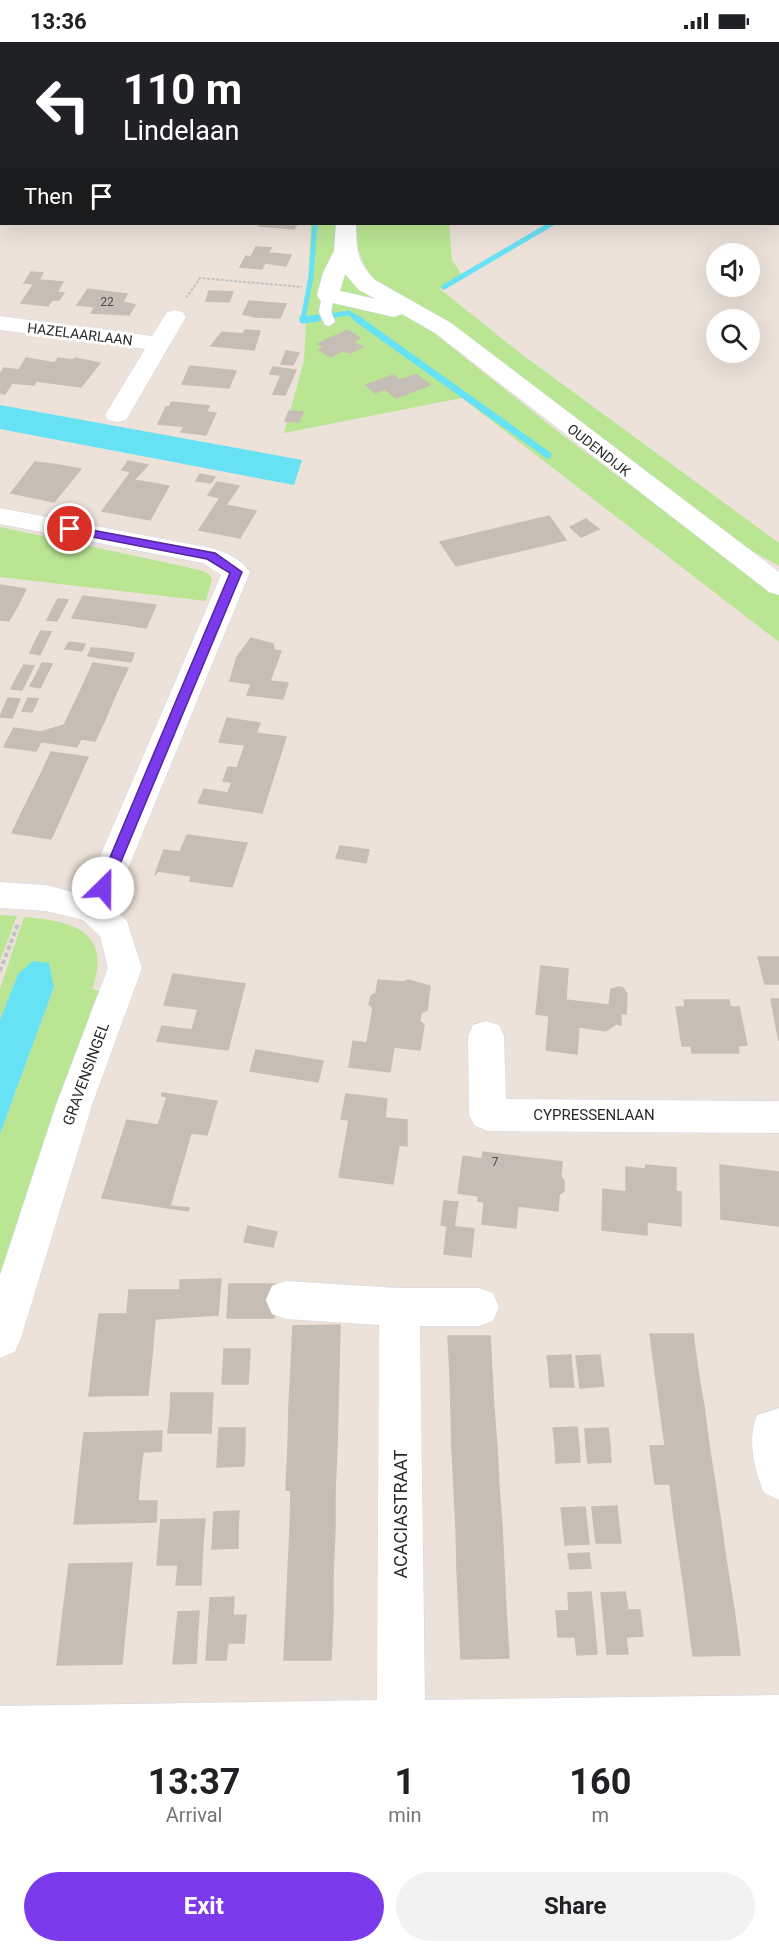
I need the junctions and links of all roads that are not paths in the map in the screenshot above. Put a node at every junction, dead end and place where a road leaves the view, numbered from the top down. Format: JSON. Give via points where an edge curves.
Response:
{"nodes":[{"id":1,"x":346,"y":225,"type":"edge"},
{"id":2,"x":345,"y":251,"type":"junction"},
{"id":3,"x":418,"y":314,"type":"junction"},
{"id":4,"x":176,"y":317,"type":"road end"},
{"id":5,"x":0,"y":323,"type":"edge"},
{"id":6,"x":159,"y":344,"type":"junction"},
{"id":7,"x":117,"y":415,"type":"dead end"},
{"id":8,"x":0,"y":516,"type":"edge"},
{"id":9,"x":779,"y":586,"type":"edge"},
{"id":10,"x":14,"y":896,"type":"edge"},
{"id":11,"x":94,"y":910,"type":"junction"},
{"id":12,"x":486,"y":1036,"type":"dead end"},
{"id":13,"x":779,"y":1116,"type":"edge"},
{"id":14,"x":286,"y":1300,"type":"dead end"},
{"id":15,"x":399,"y":1307,"type":"junction"},
{"id":16,"x":479,"y":1307,"type":"dead end"},
{"id":17,"x":0,"y":1338,"type":"edge"},
{"id":18,"x":779,"y":1430,"type":"edge"},
{"id":19,"x":779,"y":1478,"type":"edge"},
{"id":20,"x":779,"y":1719,"type":"edge"},
{"id":21,"x":401,"y":1722,"type":"junction"},
{"id":22,"x":0,"y":1730,"type":"edge"}],
"edges":[{"from":1,"to":2,"type":"street","name":"OUDENDIJK"},
{"from":2,"to":3,"type":"street","name":"OUDENDIJK","via":[[355,273],[367,285]]},
{"from":2,"to":3,"type":"street","name":"OUDENDIJK","via":[[334,273],[327,310],[362,305]]},
{"from":3,"to":9,"type":"street","name":"OUDENDIJK","via":[[468,347]]},
{"from":4,"to":6,"type":"street","name":"HAZELAARLAAN"},
{"from":5,"to":6,"type":"street","name":"HAZELAARLAAN"},
{"from":6,"to":7,"type":"street","name":"HAZELAARLAAN"},
{"from":8,"to":11,"type":"street","via":[[211,556],[236,572]]},
{"from":10,"to":11,"type":"street","name":"GRAVENSINGEL","via":[[46,898]]},
{"from":11,"to":17,"type":"street","name":"GRAVENSINGEL","via":[[116,930],[125,968],[74,1105]]},
{"from":12,"to":13,"type":"street","name":"CYPRESSENLAAN","via":[[488,1115]]},
{"from":14,"to":15,"type":"street"},
{"from":15,"to":16,"type":"street"},
{"from":15,"to":21,"type":"street","name":"ACACIASTRAAT"},
{"from":18,"to":19,"type":"street","via":[[772,1430]]},
{"from":20,"to":21,"type":"street"},
{"from":21,"to":22,"type":"street"}]}
